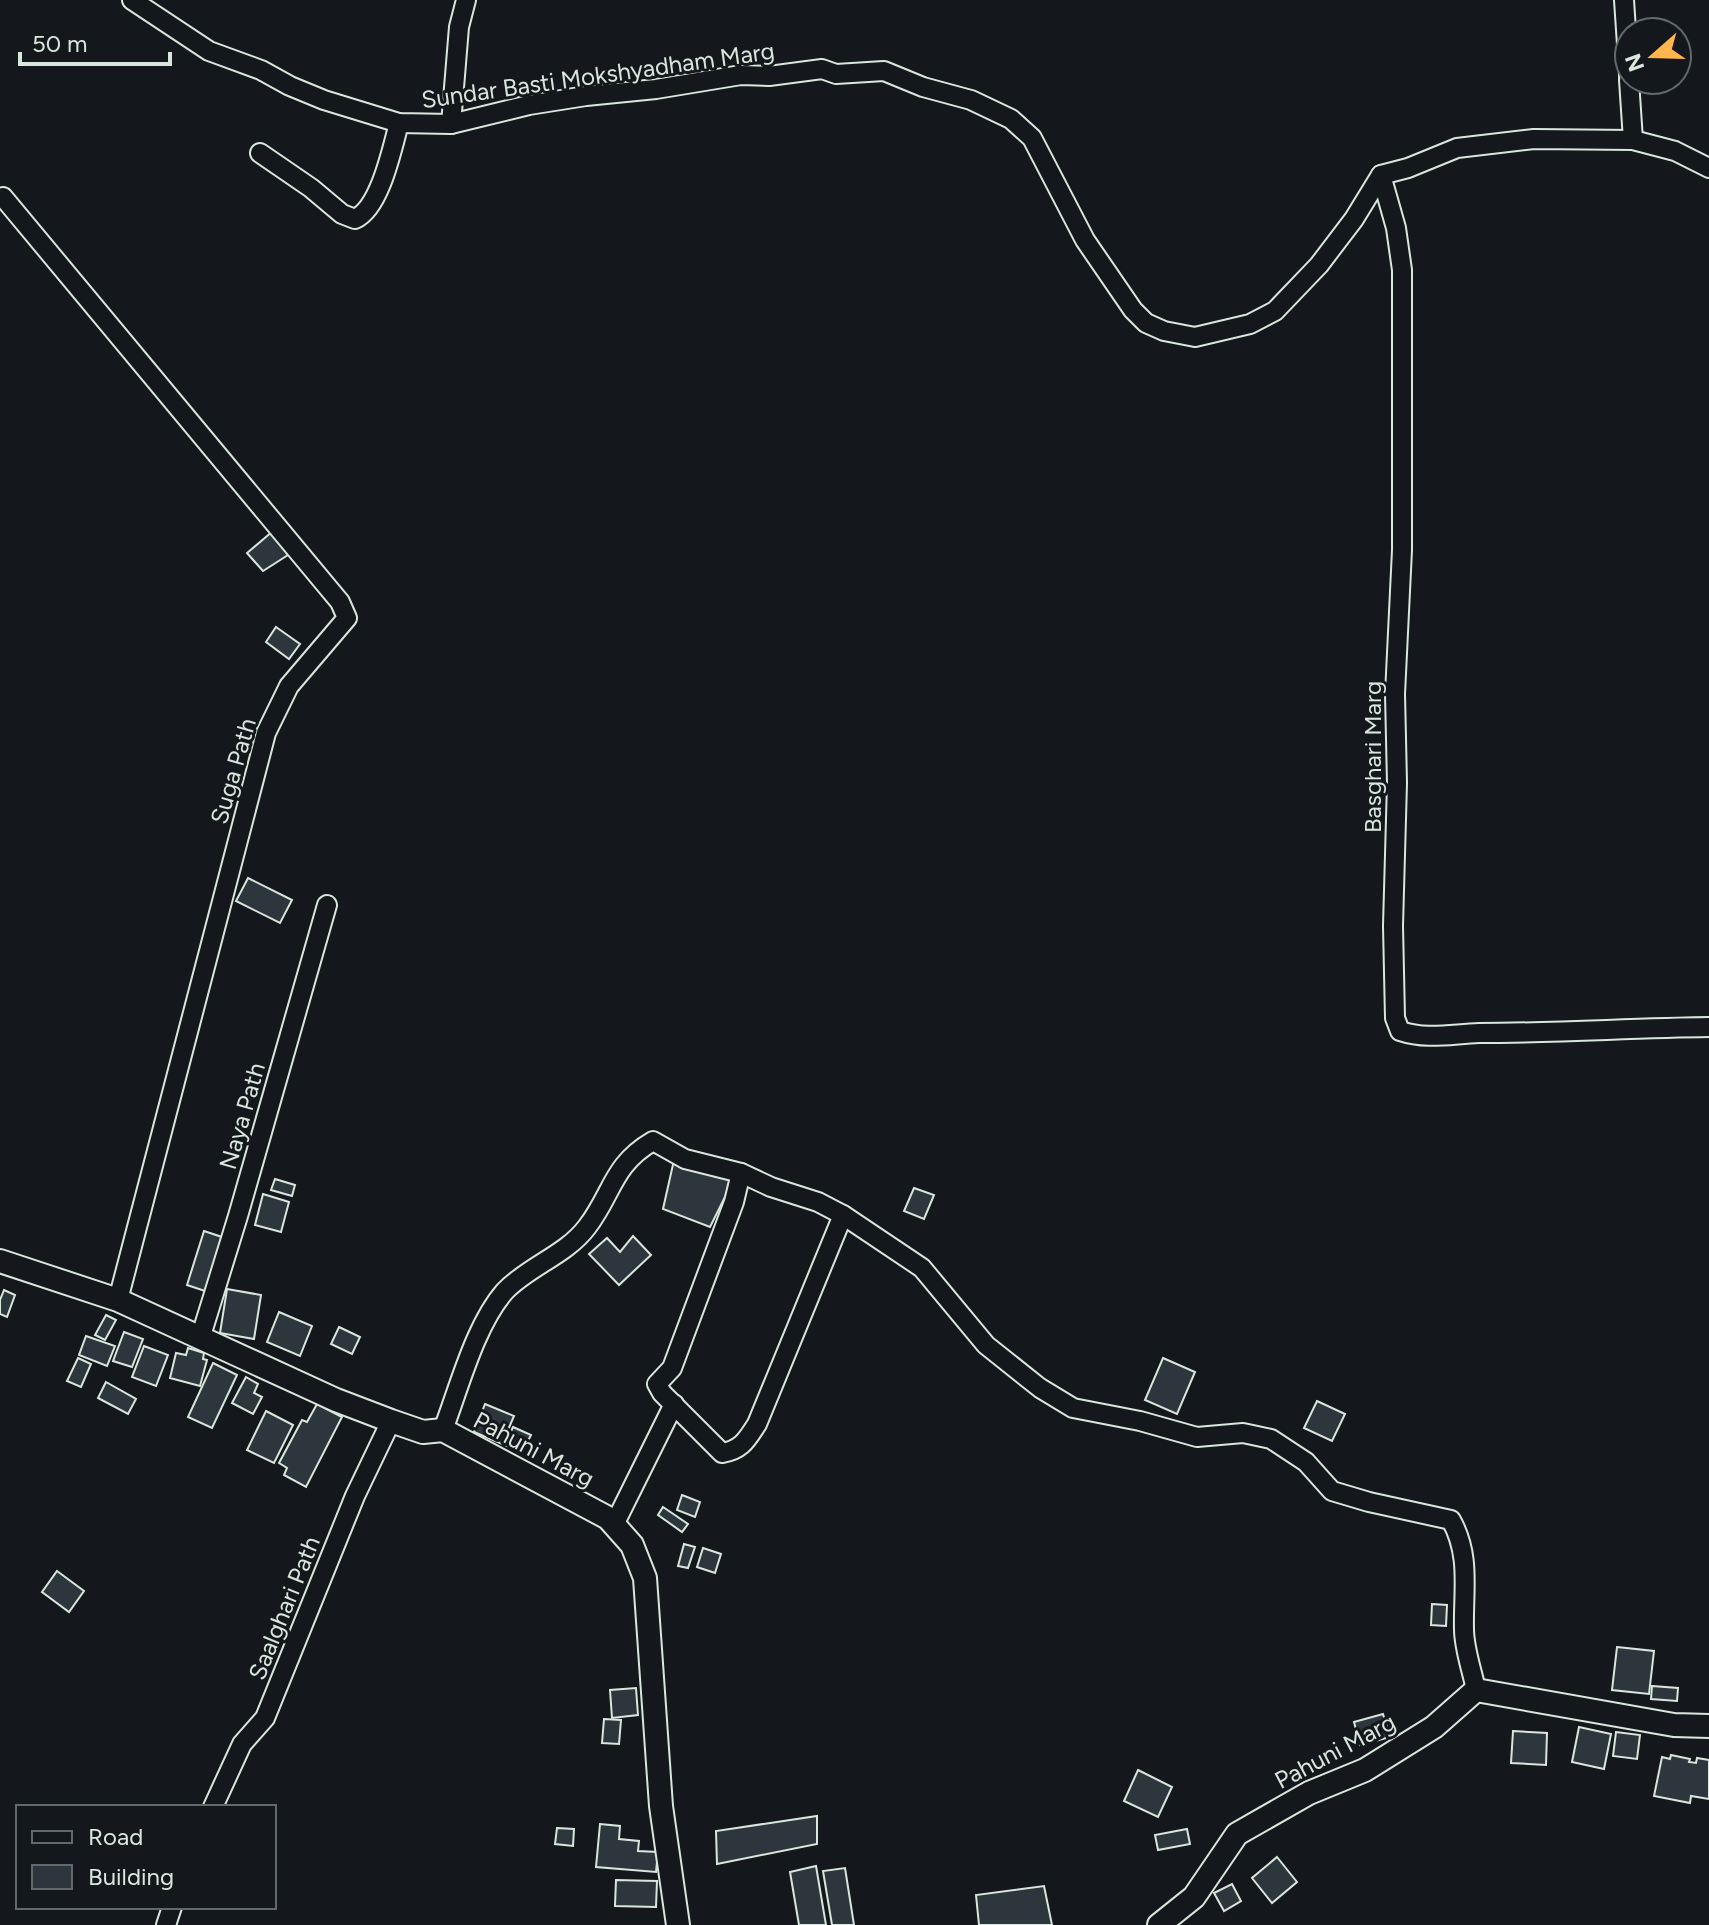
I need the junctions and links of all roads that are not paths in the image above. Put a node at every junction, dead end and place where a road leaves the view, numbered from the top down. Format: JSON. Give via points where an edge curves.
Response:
{"nodes":[{"id":1,"x":132,"y":0,"type":"edge"},
{"id":2,"x":466,"y":0,"type":"edge"},
{"id":3,"x":1630,"y":96,"type":"edge"},
{"id":4,"x":399,"y":123,"type":"junction"},
{"id":5,"x":451,"y":124,"type":"junction"},
{"id":6,"x":1633,"y":140,"type":"junction"},
{"id":7,"x":260,"y":153,"type":"dead end"},
{"id":8,"x":1709,"y":168,"type":"edge"},
{"id":9,"x":1381,"y":175,"type":"junction"},
{"id":10,"x":3,"y":197,"type":"dead end"},
{"id":11,"x":327,"y":905,"type":"dead end"},
{"id":12,"x":1709,"y":1027,"type":"edge"},
{"id":13,"x":741,"y":1173,"type":"junction"},
{"id":14,"x":843,"y":1215,"type":"junction"},
{"id":15,"x":0,"y":1261,"type":"edge"},
{"id":16,"x":118,"y":1300,"type":"junction"},
{"id":17,"x":200,"y":1339,"type":"junction"},
{"id":18,"x":674,"y":1404,"type":"junction"},
{"id":19,"x":391,"y":1421,"type":"junction"},
{"id":20,"x":443,"y":1430,"type":"junction"},
{"id":21,"x":614,"y":1525,"type":"junction"},
{"id":22,"x":1476,"y":1690,"type":"junction"},
{"id":23,"x":1709,"y":1726,"type":"edge"},
{"id":24,"x":214,"y":1805,"type":"edge"},
{"id":25,"x":678,"y":1925,"type":"edge"},
{"id":26,"x":1159,"y":1925,"type":"edge"}],
"edges":[{"from":1,"to":4,"type":"street","name":"Sundar Basti Mokshyadham Marg","via":[[209,51],[324,100]]},
{"from":2,"to":5,"type":"street"},
{"from":3,"to":6,"type":"street"},
{"from":4,"to":5,"type":"street","name":"Sundar Basti Mokshyadham Marg"},
{"from":4,"to":7,"type":"street","via":[[369,210],[355,219]]},
{"from":5,"to":9,"type":"street","name":"Sundar Basti Mokshyadham Marg","via":[[529,105],[741,75],[884,71],[1011,119],[1032,138],[1085,240],[1133,310],[1164,331],[1195,337],[1250,324],[1275,311],[1319,265]]},
{"from":6,"to":8,"type":"street","via":[[1675,151]]},
{"from":6,"to":9,"type":"street","via":[[1480,144]]},
{"from":9,"to":12,"type":"street","name":"Basghari Marg","via":[[1402,270],[1393,926],[1395,1018],[1400,1031],[1419,1038]]},
{"from":10,"to":16,"type":"street","name":"Suga Path","via":[[340,602],[347,618],[289,686],[266,733]]},
{"from":11,"to":17,"type":"street","name":"Naya Path"},
{"from":13,"to":14,"type":"street"},
{"from":13,"to":18,"type":"street","via":[[672,1368],[657,1384]]},
{"from":13,"to":20,"type":"street","via":[[685,1159],[653,1141],[633,1153],[587,1227],[505,1291],[492,1310]]},
{"from":14,"to":18,"type":"street","via":[[745,1444],[722,1453]]},
{"from":14,"to":22,"type":"street","via":[[922,1268],[986,1345],[1073,1408],[1197,1437],[1243,1433],[1271,1439],[1306,1462],[1332,1491],[1451,1520],[1467,1570],[1464,1632]]},
{"from":15,"to":16,"type":"street","name":"Pahuni Marg"},
{"from":16,"to":17,"type":"street","name":"Pahuni Marg"},
{"from":17,"to":19,"type":"street","name":"Pahuni Marg"},
{"from":18,"to":21,"type":"street"},
{"from":19,"to":20,"type":"street","name":"Pahuni Marg","via":[[423,1432]]},
{"from":19,"to":24,"type":"street","name":"Saalghari Path","via":[[265,1718],[242,1744]]},
{"from":20,"to":21,"type":"street","name":"Pahuni Marg"},
{"from":21,"to":25,"type":"street","name":"Pahuni Marg","via":[[632,1545],[645,1578],[661,1806]]},
{"from":22,"to":23,"type":"street","via":[[1674,1725]]},
{"from":22,"to":26,"type":"street","name":"Pahuni Marg","via":[[1434,1727],[1365,1770],[1309,1793],[1237,1834],[1194,1897]]}]}
